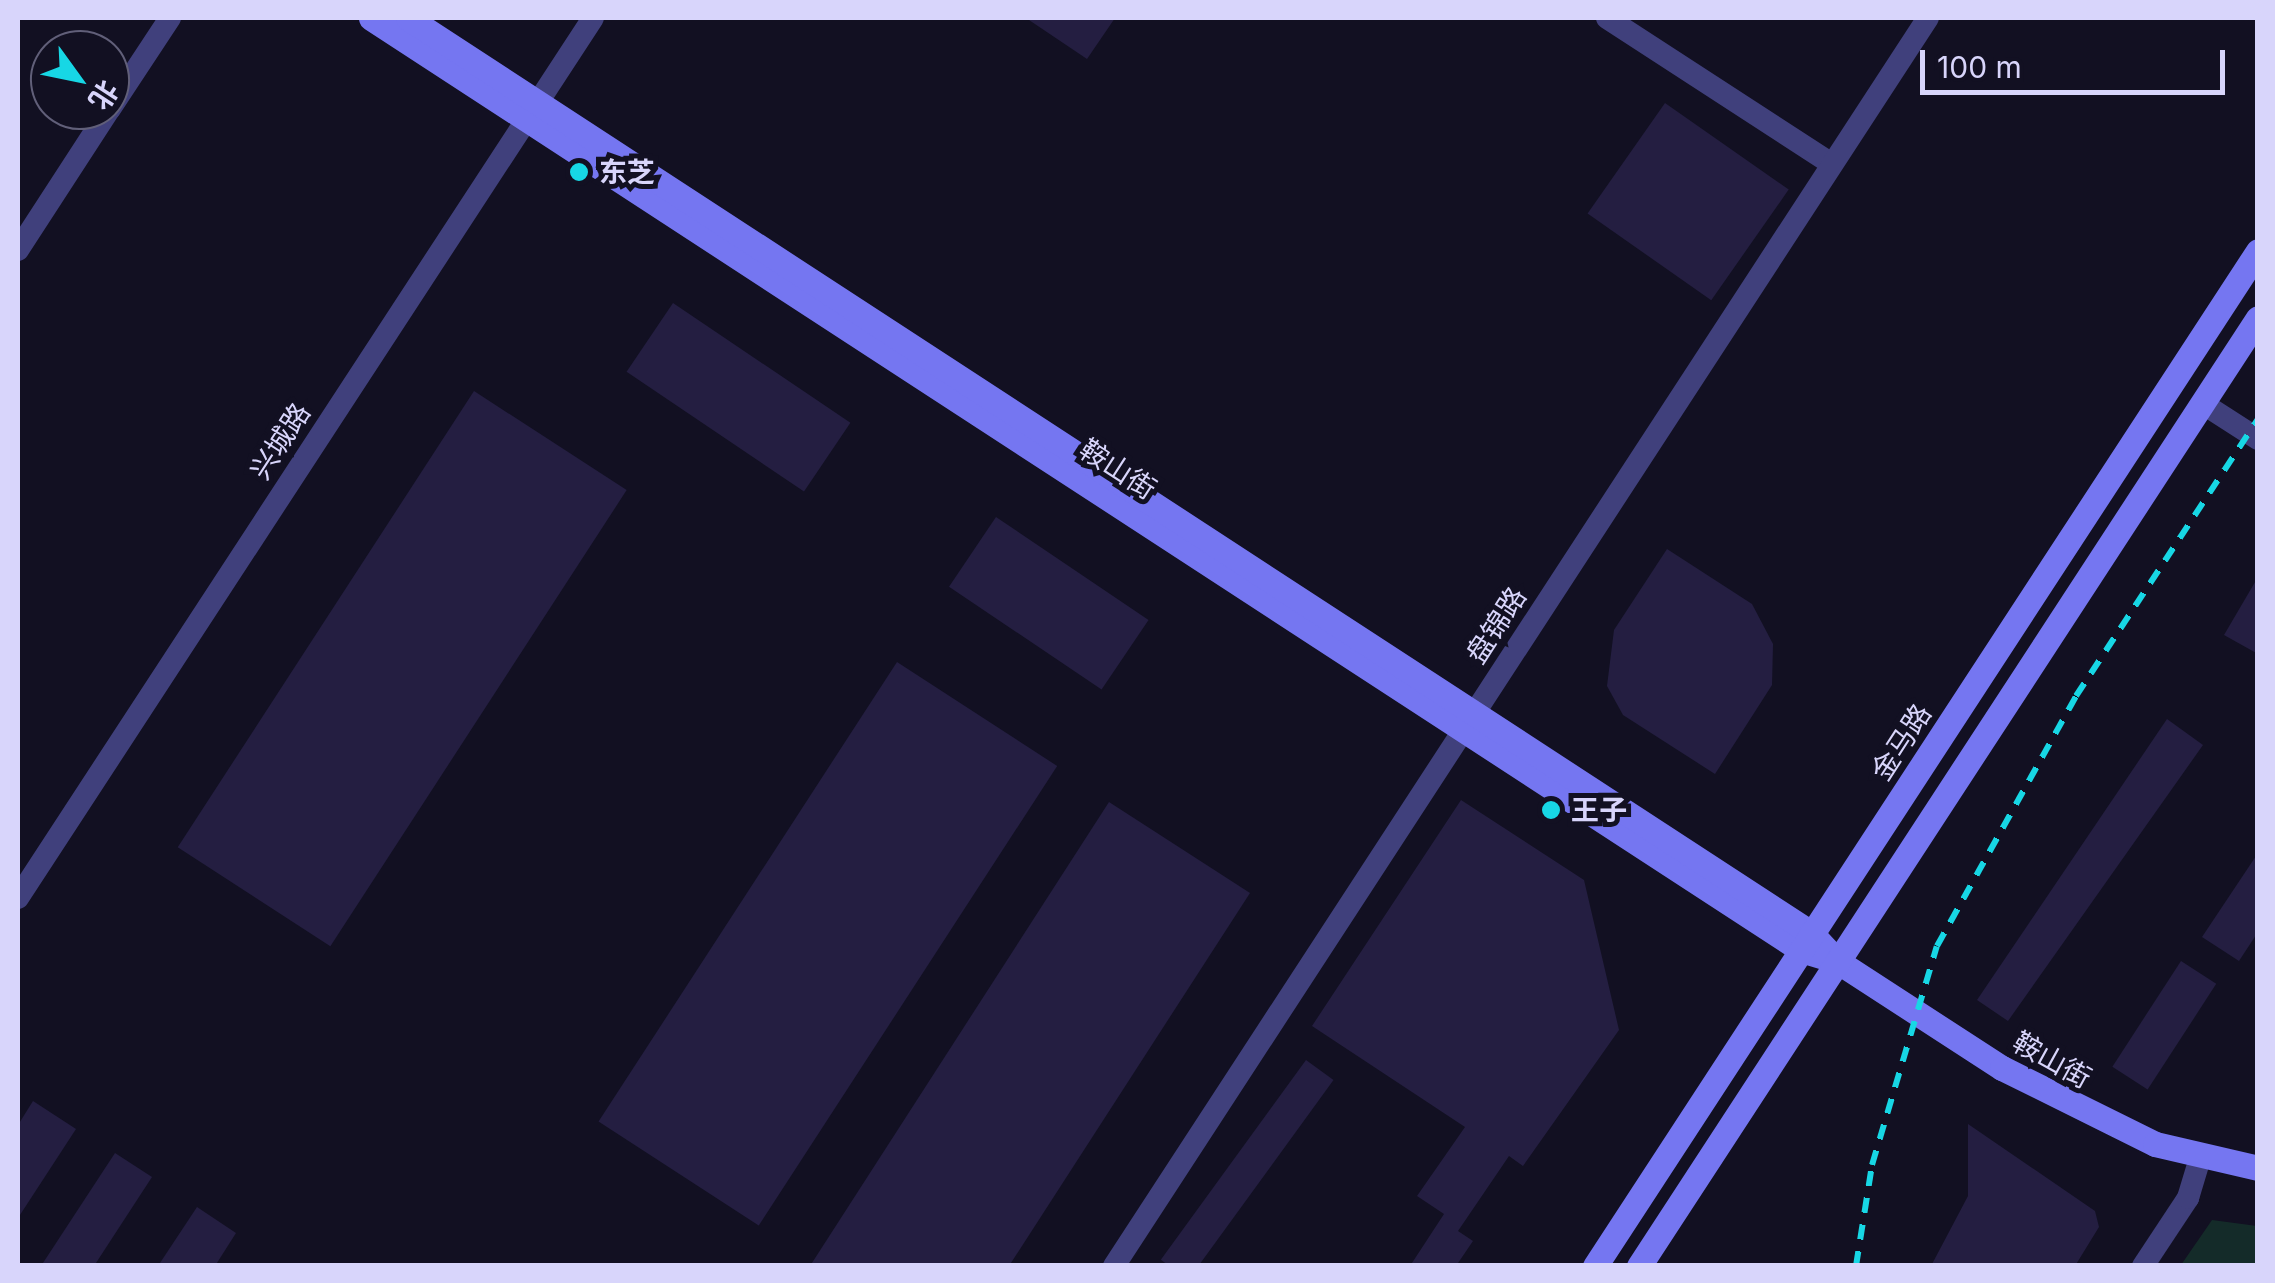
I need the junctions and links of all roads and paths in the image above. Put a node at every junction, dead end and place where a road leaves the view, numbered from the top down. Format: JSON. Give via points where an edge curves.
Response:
{"nodes":[{"id":1,"x":170,"y":18,"type":"edge"},
{"id":2,"x":371,"y":18,"type":"edge"},
{"id":3,"x":408,"y":18,"type":"edge"},
{"id":4,"x":593,"y":18,"type":"edge"},
{"id":5,"x":1606,"y":18,"type":"edge"},
{"id":6,"x":1928,"y":18,"type":"edge"},
{"id":7,"x":130,"y":79,"type":"edge"},
{"id":8,"x":532,"y":110,"type":"junction"},
{"id":9,"x":96,"y":130,"type":"edge"},
{"id":10,"x":1832,"y":164,"type":"junction"},
{"id":11,"x":18,"y":250,"type":"edge"},
{"id":12,"x":2258,"y":251,"type":"edge"},
{"id":13,"x":2258,"y":318,"type":"edge"},
{"id":14,"x":2202,"y":403,"type":"junction"},
{"id":15,"x":2258,"y":439,"type":"edge"},
{"id":16,"x":1469,"y":722,"type":"junction"},
{"id":17,"x":18,"y":898,"type":"edge"},
{"id":18,"x":1806,"y":942,"type":"junction"},
{"id":19,"x":1837,"y":962,"type":"junction"},
{"id":20,"x":2201,"y":1155,"type":"junction"},
{"id":21,"x":2258,"y":1168,"type":"edge"},
{"id":22,"x":1114,"y":1266,"type":"edge"},
{"id":23,"x":1595,"y":1266,"type":"edge"},
{"id":24,"x":1638,"y":1266,"type":"edge"},
{"id":25,"x":2144,"y":1266,"type":"edge"}],
"edges":[{"from":1,"to":7,"type":"street"},
{"from":2,"to":8,"type":"street","name":"鞍山街"},
{"from":3,"to":8,"type":"street","name":"鞍山街"},
{"from":4,"to":8,"type":"street","name":"兴城路"},
{"from":5,"to":10,"type":"street"},
{"from":6,"to":10,"type":"street","name":"盘锦路"},
{"from":8,"to":16,"type":"street","name":"鞍山街"},
{"from":8,"to":17,"type":"street","name":"兴城路"},
{"from":9,"to":11,"type":"street"},
{"from":10,"to":16,"type":"street","name":"盘锦路"},
{"from":12,"to":18,"type":"street","name":"金马路"},
{"from":13,"to":14,"type":"street"},
{"from":14,"to":15,"type":"street"},
{"from":14,"to":19,"type":"street"},
{"from":16,"to":18,"type":"street","name":"鞍山街"},
{"from":16,"to":22,"type":"street","name":"盘锦路"},
{"from":18,"to":19,"type":"street","name":"鞍山街"},
{"from":18,"to":23,"type":"street","name":"金马路"},
{"from":19,"to":20,"type":"street","name":"鞍山街","via":[[2068,1105]]},
{"from":19,"to":24,"type":"street"},
{"from":20,"to":21,"type":"street","name":"鞍山街"},
{"from":20,"to":25,"type":"street","via":[[2188,1198]]}]}
